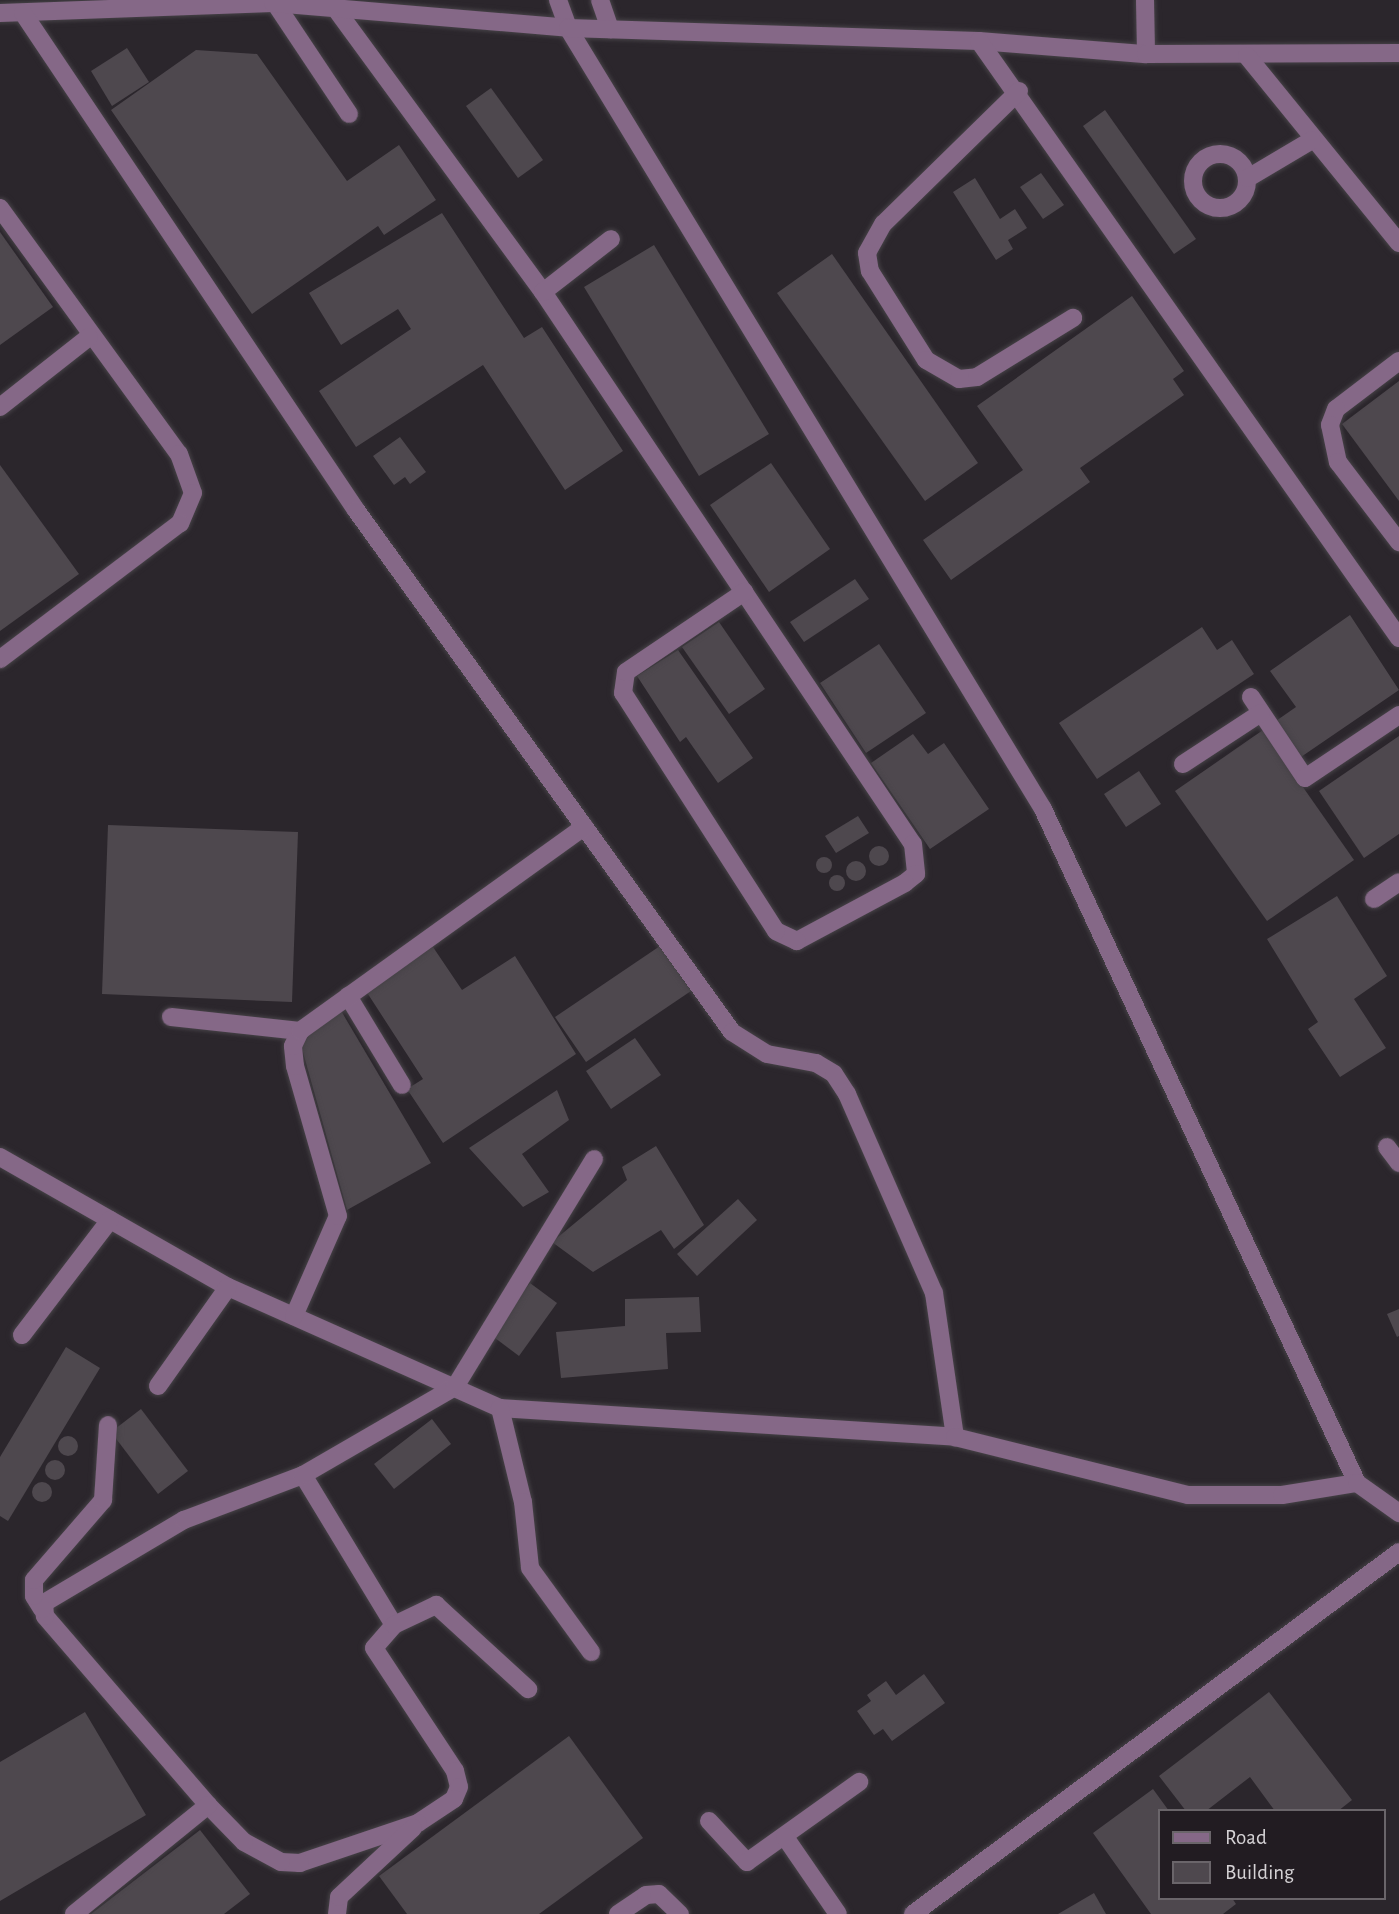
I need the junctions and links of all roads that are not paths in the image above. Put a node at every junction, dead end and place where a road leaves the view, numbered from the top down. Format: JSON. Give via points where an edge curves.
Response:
{"nodes":[{"id":1,"x":558,"y":0,"type":"edge"},
{"id":2,"x":600,"y":0,"type":"edge"},
{"id":3,"x":1145,"y":0,"type":"edge"},
{"id":4,"x":273,"y":2,"type":"edge"},
{"id":5,"x":338,"y":12,"type":"junction"},
{"id":6,"x":0,"y":13,"type":"edge"},
{"id":7,"x":23,"y":13,"type":"junction"},
{"id":8,"x":568,"y":28,"type":"junction"},
{"id":9,"x":610,"y":29,"type":"junction"},
{"id":10,"x":979,"y":41,"type":"junction"},
{"id":11,"x":1399,"y":53,"type":"edge"},
{"id":12,"x":1146,"y":54,"type":"junction"},
{"id":13,"x":1247,"y":55,"type":"junction"},
{"id":14,"x":1019,"y":91,"type":"junction"},
{"id":15,"x":349,"y":114,"type":"dead end"},
{"id":16,"x":1312,"y":140,"type":"junction"},
{"id":17,"x":1248,"y":178,"type":"dead end"},
{"id":18,"x":0,"y":208,"type":"edge"},
{"id":19,"x":611,"y":239,"type":"dead end"},
{"id":20,"x":1399,"y":243,"type":"edge"},
{"id":21,"x":543,"y":292,"type":"junction"},
{"id":22,"x":1073,"y":318,"type":"dead end"},
{"id":23,"x":89,"y":337,"type":"junction"},
{"id":24,"x":1399,"y":362,"type":"edge"},
{"id":25,"x":0,"y":407,"type":"edge"},
{"id":26,"x":1399,"y":542,"type":"edge"},
{"id":27,"x":744,"y":592,"type":"junction"},
{"id":28,"x":1399,"y":638,"type":"edge"},
{"id":29,"x":0,"y":659,"type":"edge"},
{"id":30,"x":1251,"y":697,"type":"dead end"},
{"id":31,"x":1261,"y":713,"type":"junction"},
{"id":32,"x":1399,"y":715,"type":"edge"},
{"id":33,"x":1183,"y":764,"type":"dead end"},
{"id":34,"x":584,"y":827,"type":"junction"},
{"id":35,"x":1399,"y":882,"type":"edge"},
{"id":36,"x":1374,"y":899,"type":"dead end"},
{"id":37,"x":348,"y":996,"type":"junction"},
{"id":38,"x":172,"y":1017,"type":"dead end"},
{"id":39,"x":300,"y":1031,"type":"junction"},
{"id":40,"x":402,"y":1085,"type":"dead end"},
{"id":41,"x":1387,"y":1147,"type":"dead end"},
{"id":42,"x":0,"y":1157,"type":"edge"},
{"id":43,"x":593,"y":1159,"type":"dead end"},
{"id":44,"x":1399,"y":1163,"type":"edge"},
{"id":45,"x":110,"y":1220,"type":"junction"},
{"id":46,"x":228,"y":1287,"type":"junction"},
{"id":47,"x":294,"y":1316,"type":"junction"},
{"id":48,"x":22,"y":1335,"type":"dead end"},
{"id":49,"x":158,"y":1386,"type":"dead end"},
{"id":50,"x":455,"y":1387,"type":"junction"},
{"id":51,"x":500,"y":1408,"type":"junction"},
{"id":52,"x":108,"y":1425,"type":"dead end"},
{"id":53,"x":955,"y":1437,"type":"junction"},
{"id":54,"x":303,"y":1475,"type":"junction"},
{"id":55,"x":1357,"y":1483,"type":"junction"},
{"id":56,"x":1399,"y":1513,"type":"edge"},
{"id":57,"x":1399,"y":1552,"type":"edge"},
{"id":58,"x":42,"y":1609,"type":"junction"},
{"id":59,"x":394,"y":1625,"type":"junction"},
{"id":60,"x":591,"y":1652,"type":"dead end"},
{"id":61,"x":527,"y":1689,"type":"dead end"},
{"id":62,"x":859,"y":1782,"type":"dead end"},
{"id":63,"x":208,"y":1805,"type":"junction"},
{"id":64,"x":709,"y":1821,"type":"dead end"},
{"id":65,"x":418,"y":1823,"type":"junction"},
{"id":66,"x":785,"y":1837,"type":"junction"},
{"id":67,"x":74,"y":1914,"type":"edge"},
{"id":68,"x":337,"y":1914,"type":"edge"},
{"id":69,"x":618,"y":1914,"type":"edge"},
{"id":70,"x":680,"y":1914,"type":"edge"},
{"id":71,"x":838,"y":1914,"type":"edge"},
{"id":72,"x":914,"y":1914,"type":"edge"}],
"edges":[{"from":1,"to":8,"type":"street"},
{"from":2,"to":9,"type":"street"},
{"from":3,"to":12,"type":"street"},
{"from":4,"to":5,"type":"street"},
{"from":4,"to":7,"type":"street"},
{"from":4,"to":15,"type":"street"},
{"from":5,"to":8,"type":"street"},
{"from":5,"to":21,"type":"street"},
{"from":6,"to":7,"type":"street"},
{"from":7,"to":34,"type":"street","via":[[356,510]]},
{"from":8,"to":9,"type":"street"},
{"from":8,"to":55,"type":"street","via":[[1043,809]]},
{"from":9,"to":10,"type":"street"},
{"from":10,"to":12,"type":"street"},
{"from":10,"to":14,"type":"street"},
{"from":11,"to":13,"type":"street"},
{"from":12,"to":13,"type":"street"},
{"from":13,"to":16,"type":"street"},
{"from":14,"to":22,"type":"street","via":[[883,224],[867,253],[870,271],[926,360],[959,379],[977,377]]},
{"from":14,"to":28,"type":"street"},
{"from":16,"to":17,"type":"street"},
{"from":16,"to":20,"type":"street"},
{"from":18,"to":23,"type":"street"},
{"from":19,"to":21,"type":"street"},
{"from":21,"to":27,"type":"street"},
{"from":23,"to":25,"type":"street"},
{"from":23,"to":29,"type":"street","via":[[179,454],[193,494],[190,511]]},
{"from":24,"to":26,"type":"street","via":[[1336,409],[1330,440],[1338,462]]},
{"from":27,"to":27,"type":"street","via":[[626,672],[623,693],[776,930],[797,941],[905,883],[916,874],[918,858]]},
{"from":30,"to":31,"type":"street"},
{"from":31,"to":32,"type":"street","via":[[1306,778]]},
{"from":31,"to":33,"type":"street"},
{"from":34,"to":37,"type":"street"},
{"from":34,"to":53,"type":"street","via":[[732,1032],[767,1054],[816,1063],[834,1074],[847,1094],[934,1293]]},
{"from":35,"to":36,"type":"street"},
{"from":37,"to":39,"type":"street"},
{"from":37,"to":40,"type":"street"},
{"from":38,"to":39,"type":"street"},
{"from":39,"to":47,"type":"street","via":[[293,1046],[295,1066],[338,1216]]},
{"from":41,"to":44,"type":"street"},
{"from":42,"to":45,"type":"street"},
{"from":43,"to":50,"type":"street"},
{"from":45,"to":46,"type":"street"},
{"from":45,"to":48,"type":"street"},
{"from":46,"to":47,"type":"street"},
{"from":46,"to":49,"type":"street"},
{"from":47,"to":50,"type":"street"},
{"from":50,"to":51,"type":"street"},
{"from":50,"to":54,"type":"street"},
{"from":51,"to":53,"type":"street"},
{"from":51,"to":60,"type":"street","via":[[523,1502],[530,1568]]},
{"from":52,"to":58,"type":"street","via":[[103,1500],[34,1580],[34,1596]]},
{"from":53,"to":55,"type":"street","via":[[1188,1495],[1282,1495]]},
{"from":54,"to":58,"type":"street","via":[[184,1520],[50,1598]]},
{"from":54,"to":59,"type":"street"},
{"from":55,"to":56,"type":"street"},
{"from":57,"to":72,"type":"street"},
{"from":58,"to":63,"type":"street"},
{"from":59,"to":61,"type":"street","via":[[436,1605]]},
{"from":59,"to":65,"type":"street","via":[[374,1648],[455,1771],[459,1787],[454,1799]]},
{"from":62,"to":66,"type":"street"},
{"from":63,"to":65,"type":"street","via":[[244,1842],[281,1862],[300,1863]]},
{"from":63,"to":67,"type":"street"},
{"from":64,"to":66,"type":"street","via":[[747,1862]]},
{"from":65,"to":68,"type":"street","via":[[339,1897]]},
{"from":66,"to":71,"type":"street"},
{"from":69,"to":70,"type":"street","via":[[646,1895],[659,1894]]}]}
